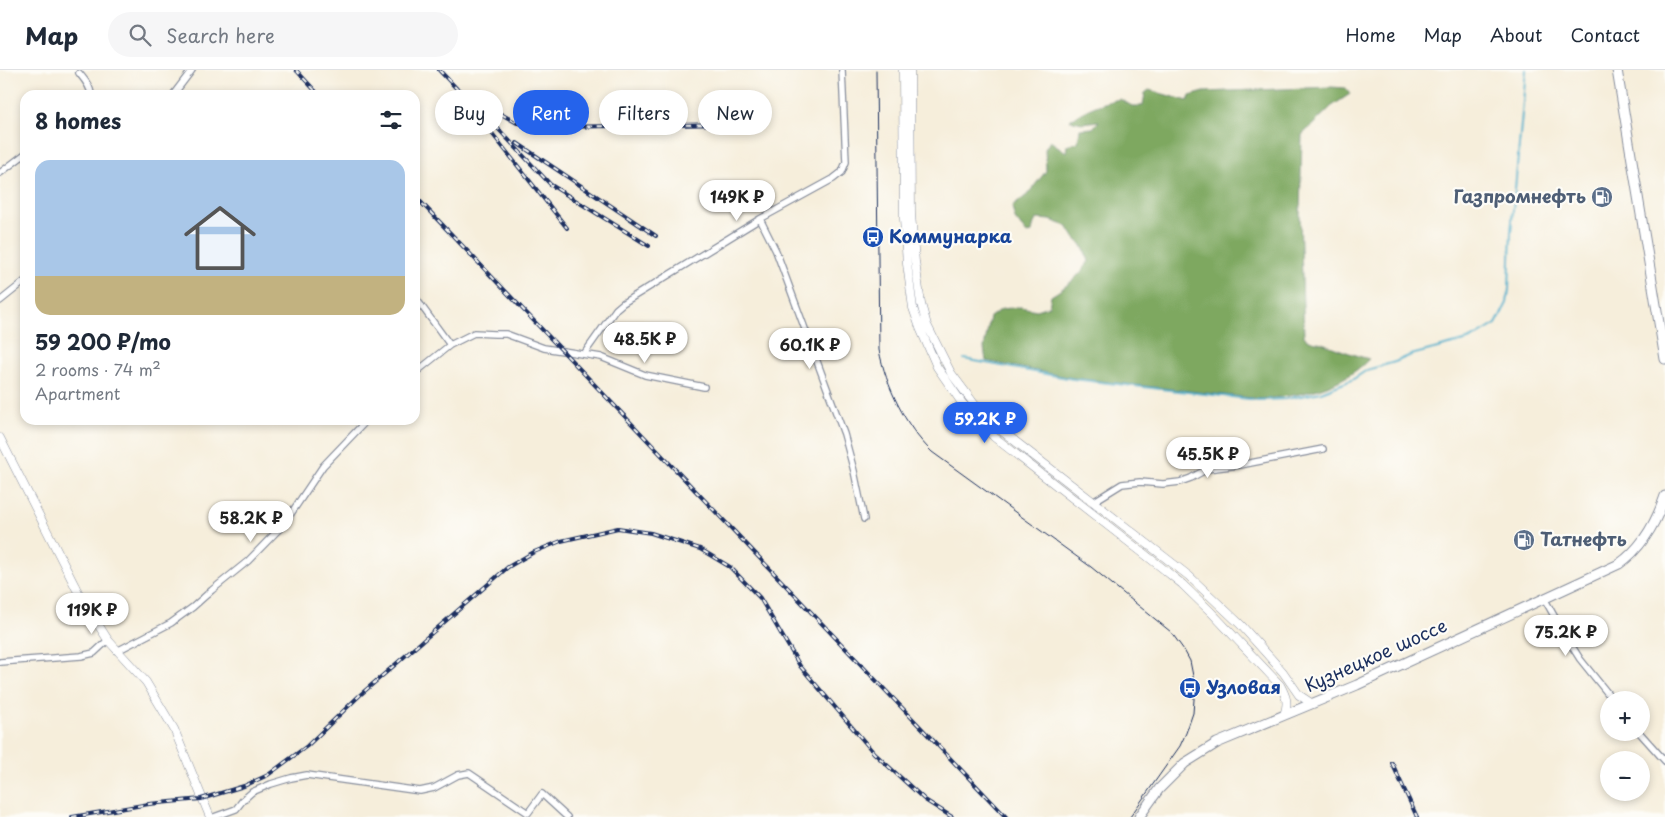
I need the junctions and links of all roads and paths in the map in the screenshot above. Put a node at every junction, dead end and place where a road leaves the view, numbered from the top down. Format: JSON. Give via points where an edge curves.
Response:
{"nodes":[{"id":1,"x":192,"y":70,"type":"edge"},
{"id":2,"x":842,"y":70,"type":"edge"},
{"id":3,"x":903,"y":70,"type":"edge"},
{"id":4,"x":910,"y":70,"type":"edge"},
{"id":5,"x":1617,"y":70,"type":"edge"},
{"id":6,"x":79,"y":73,"type":"dead end"},
{"id":7,"x":90,"y":90,"type":"edge"},
{"id":8,"x":177,"y":90,"type":"edge"},
{"id":9,"x":20,"y":158,"type":"edge"},
{"id":10,"x":0,"y":172,"type":"edge"},
{"id":11,"x":760,"y":219,"type":"junction"},
{"id":12,"x":20,"y":285,"type":"edge"},
{"id":13,"x":0,"y":301,"type":"edge"},
{"id":14,"x":420,"y":304,"type":"edge"},
{"id":15,"x":450,"y":345,"type":"junction"},
{"id":16,"x":584,"y":354,"type":"junction"},
{"id":17,"x":1665,"y":359,"type":"edge"},
{"id":18,"x":420,"y":369,"type":"edge"},
{"id":19,"x":704,"y":388,"type":"dead end"},
{"id":20,"x":362,"y":425,"type":"edge"},
{"id":21,"x":0,"y":438,"type":"edge"},
{"id":22,"x":1322,"y":449,"type":"dead end"},
{"id":23,"x":1094,"y":502,"type":"junction"},
{"id":24,"x":1664,"y":503,"type":"edge"},
{"id":25,"x":864,"y":519,"type":"dead end"},
{"id":26,"x":1544,"y":598,"type":"junction"},
{"id":27,"x":108,"y":640,"type":"junction"},
{"id":28,"x":117,"y":651,"type":"junction"},
{"id":29,"x":0,"y":662,"type":"edge"},
{"id":30,"x":1606,"y":691,"type":"edge"},
{"id":31,"x":1311,"y":703,"type":"junction"},
{"id":32,"x":1284,"y":715,"type":"junction"},
{"id":33,"x":1647,"y":741,"type":"edge"},
{"id":34,"x":1665,"y":761,"type":"edge"},
{"id":35,"x":528,"y":813,"type":"junction"},
{"id":36,"x":212,"y":817,"type":"edge"},
{"id":37,"x":534,"y":817,"type":"edge"},
{"id":38,"x":567,"y":817,"type":"edge"},
{"id":39,"x":1139,"y":817,"type":"edge"}],
"edges":[{"from":1,"to":8,"type":"street"},
{"from":2,"to":11,"type":"street","via":[[846,162],[842,172]]},
{"from":3,"to":32,"type":"main road","via":[[907,264],[913,308],[937,367],[962,403],[994,437],[1161,566],[1211,612],[1280,685],[1287,698]]},
{"from":4,"to":23,"type":"main road","via":[[912,239],[917,284],[927,325],[950,373],[978,409]]},
{"from":5,"to":17,"type":"main road"},
{"from":6,"to":7,"type":"street"},
{"from":9,"to":10,"type":"street"},
{"from":11,"to":16,"type":"street","via":[[623,303]]},
{"from":11,"to":25,"type":"street","via":[[776,251],[844,434]]},
{"from":12,"to":13,"type":"street"},
{"from":14,"to":15,"type":"street"},
{"from":15,"to":16,"type":"street","via":[[474,333],[506,334],[544,348]]},
{"from":15,"to":18,"type":"street"},
{"from":16,"to":19,"type":"street","via":[[615,362],[645,375]]},
{"from":20,"to":28,"type":"street","via":[[323,466],[284,524],[248,561],[171,623]]},
{"from":21,"to":27,"type":"main road","via":[[80,596]]},
{"from":22,"to":23,"type":"street","via":[[1207,469],[1180,482],[1122,484]]},
{"from":23,"to":31,"type":"main road","via":[[1200,586],[1241,625],[1299,696]]},
{"from":24,"to":26,"type":"main road","name":"Кузнецкое шоссе","via":[[1651,530],[1628,558]]},
{"from":26,"to":30,"type":"street","via":[[1580,659]]},
{"from":26,"to":31,"type":"main road","name":"Кузнецкое шоссе"},
{"from":27,"to":28,"type":"main road"},
{"from":27,"to":29,"type":"street","via":[[94,653],[81,656]]},
{"from":28,"to":36,"type":"main road","via":[[146,682],[174,729]]},
{"from":31,"to":32,"type":"main road","name":"Кузнецкое шоссе"},
{"from":32,"to":39,"type":"main road","name":"Кузнецкое шоссе","via":[[1227,738],[1192,758],[1163,785]]},
{"from":33,"to":34,"type":"street"},
{"from":35,"to":36,"type":"street","via":[[469,773],[420,791],[308,775],[252,792],[236,809]]},
{"from":35,"to":37,"type":"street"},
{"from":35,"to":38,"type":"street","via":[[542,794]]}]}
